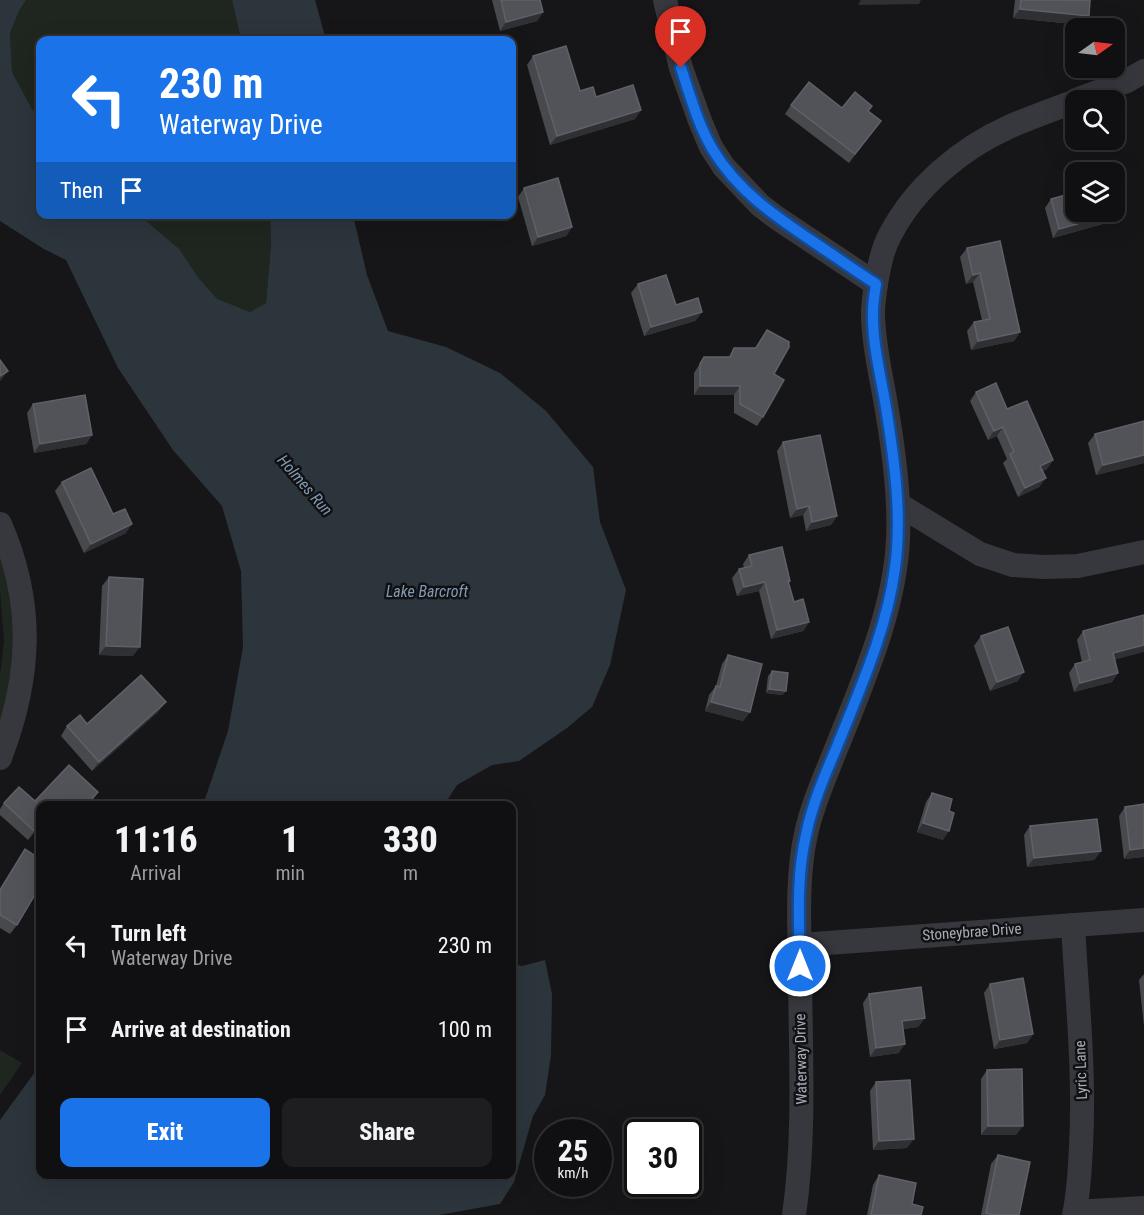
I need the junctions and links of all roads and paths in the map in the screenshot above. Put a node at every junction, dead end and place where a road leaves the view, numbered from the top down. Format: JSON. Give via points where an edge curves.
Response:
{"nodes":[{"id":1,"x":665,"y":0,"type":"edge"},
{"id":2,"x":1144,"y":71,"type":"edge"},
{"id":3,"x":1104,"y":90,"type":"edge"},
{"id":4,"x":1065,"y":105,"type":"edge"},
{"id":5,"x":876,"y":284,"type":"junction"},
{"id":6,"x":897,"y":504,"type":"junction"},
{"id":7,"x":0,"y":524,"type":"edge"},
{"id":8,"x":1144,"y":552,"type":"edge"},
{"id":9,"x":0,"y":758,"type":"edge"},
{"id":10,"x":1144,"y":920,"type":"edge"},
{"id":11,"x":1073,"y":925,"type":"junction"},
{"id":12,"x":800,"y":945,"type":"junction"},
{"id":13,"x":1144,"y":1208,"type":"edge"},
{"id":14,"x":1075,"y":1214,"type":"edge"},
{"id":15,"x":794,"y":1215,"type":"edge"}],
"edges":[{"from":1,"to":5,"type":"street","via":[[696,111],[724,167],[768,211]]},
{"from":2,"to":3,"type":"street","name":"Waterway Drive"},
{"from":4,"to":5,"type":"street","name":"Waterway Drive","via":[[1010,127],[946,166],[920,191],[889,237]]},
{"from":5,"to":6,"type":"street","name":"Waterway Drive","via":[[875,342]]},
{"from":6,"to":8,"type":"street","via":[[980,554],[1012,565],[1077,566]]},
{"from":6,"to":12,"type":"street","name":"Waterway Drive","via":[[895,571],[883,623],[806,834]]},
{"from":7,"to":9,"type":"street","via":[[20,584],[25,656],[20,694]]},
{"from":10,"to":11,"type":"street","name":"Stoneybrae Drive"},
{"from":11,"to":12,"type":"street","name":"Stoneybrae Drive"},
{"from":11,"to":14,"type":"street","name":"Lyric Lane","via":[[1083,1114]]},
{"from":12,"to":15,"type":"street","name":"Waterway Drive","via":[[801,1115]]},
{"from":13,"to":14,"type":"street"}]}
